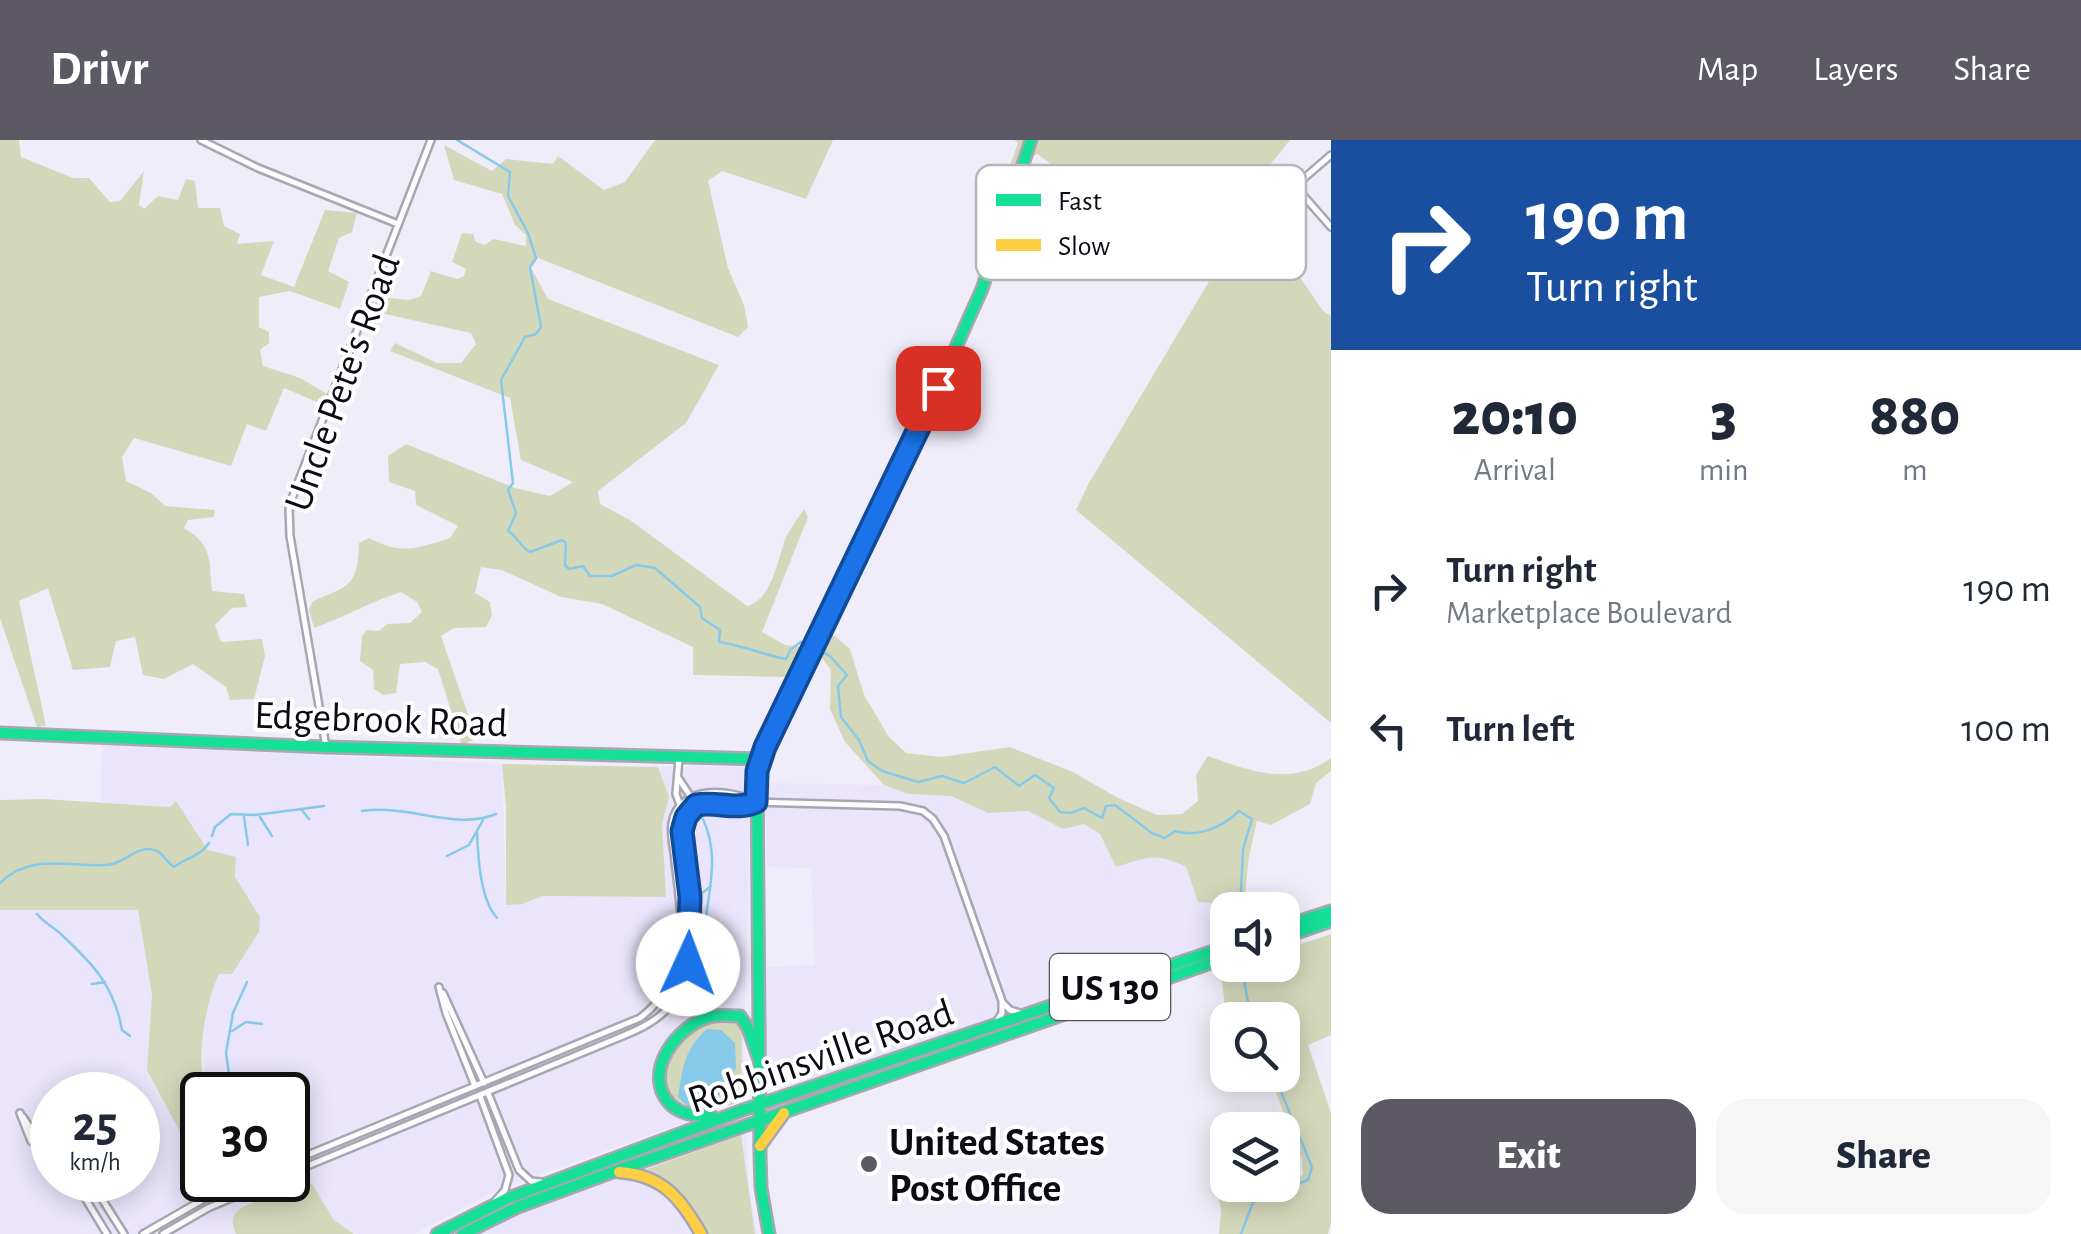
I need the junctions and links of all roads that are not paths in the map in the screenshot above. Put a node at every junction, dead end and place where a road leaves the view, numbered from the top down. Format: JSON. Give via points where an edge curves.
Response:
{"nodes":[{"id":1,"x":201,"y":140,"type":"edge"},
{"id":2,"x":431,"y":140,"type":"edge"},
{"id":3,"x":1031,"y":140,"type":"edge"},
{"id":4,"x":1331,"y":155,"type":"edge"},
{"id":5,"x":1023,"y":165,"type":"edge"},
{"id":6,"x":1306,"y":177,"type":"edge"},
{"id":7,"x":1306,"y":198,"type":"edge"},
{"id":8,"x":398,"y":224,"type":"junction"},
{"id":9,"x":1331,"y":227,"type":"edge"},
{"id":10,"x":985,"y":280,"type":"edge"},
{"id":11,"x":0,"y":733,"type":"edge"},
{"id":12,"x":326,"y":747,"type":"junction"},
{"id":13,"x":763,"y":753,"type":"junction"},
{"id":14,"x":679,"y":758,"type":"junction"},
{"id":15,"x":739,"y":758,"type":"junction"},
{"id":16,"x":678,"y":778,"type":"junction"},
{"id":17,"x":756,"y":778,"type":"junction"},
{"id":18,"x":690,"y":798,"type":"junction"},
{"id":19,"x":756,"y":802,"type":"junction"},
{"id":20,"x":696,"y":805,"type":"junction"},
{"id":21,"x":680,"y":806,"type":"junction"},
{"id":22,"x":1331,"y":910,"type":"edge"},
{"id":23,"x":1300,"y":921,"type":"edge"},
{"id":24,"x":1331,"y":921,"type":"edge"},
{"id":25,"x":1300,"y":932,"type":"edge"},
{"id":26,"x":1210,"y":952,"type":"edge"},
{"id":27,"x":1210,"y":963,"type":"edge"},
{"id":28,"x":1002,"y":1000,"type":"junction"},
{"id":29,"x":1028,"y":1015,"type":"junction"},
{"id":30,"x":992,"y":1033,"type":"junction"},
{"id":31,"x":758,"y":1057,"type":"junction"},
{"id":32,"x":484,"y":1083,"type":"junction"},
{"id":33,"x":476,"y":1086,"type":"junction"},
{"id":34,"x":488,"y":1092,"type":"junction"},
{"id":35,"x":480,"y":1096,"type":"junction"},
{"id":36,"x":759,"y":1104,"type":"junction"},
{"id":37,"x":785,"y":1112,"type":"junction"},
{"id":38,"x":732,"y":1114,"type":"junction"},
{"id":39,"x":759,"y":1120,"type":"junction"},
{"id":40,"x":760,"y":1146,"type":"junction"},
{"id":41,"x":310,"y":1154,"type":"edge"},
{"id":42,"x":52,"y":1155,"type":"edge"},
{"id":43,"x":310,"y":1165,"type":"edge"},
{"id":44,"x":610,"y":1173,"type":"junction"},
{"id":45,"x":554,"y":1181,"type":"junction"},
{"id":46,"x":87,"y":1202,"type":"edge"},
{"id":47,"x":104,"y":1202,"type":"edge"},
{"id":48,"x":199,"y":1202,"type":"edge"},
{"id":49,"x":222,"y":1202,"type":"edge"},
{"id":50,"x":486,"y":1208,"type":"junction"},
{"id":51,"x":107,"y":1234,"type":"edge"},
{"id":52,"x":124,"y":1234,"type":"edge"},
{"id":53,"x":143,"y":1234,"type":"edge"},
{"id":54,"x":163,"y":1234,"type":"edge"},
{"id":55,"x":437,"y":1234,"type":"edge"},
{"id":56,"x":463,"y":1234,"type":"edge"},
{"id":57,"x":701,"y":1234,"type":"edge"},
{"id":58,"x":769,"y":1234,"type":"edge"}],
"edges":[{"from":1,"to":8,"type":"street"},
{"from":2,"to":8,"type":"street","name":"Uncle Pete's Road"},
{"from":3,"to":5,"type":"main road"},
{"from":4,"to":6,"type":"street"},
{"from":7,"to":9,"type":"street"},
{"from":8,"to":12,"type":"street","name":"Uncle Pete's Road","via":[[288,515]]},
{"from":10,"to":13,"type":"main road"},
{"from":11,"to":12,"type":"main road","name":"Edgebrook Road"},
{"from":12,"to":14,"type":"main road","name":"Edgebrook Road"},
{"from":13,"to":15,"type":"main road"},
{"from":13,"to":17,"type":"main road"},
{"from":14,"to":15,"type":"main road","name":"Edgebrook Road"},
{"from":14,"to":16,"type":"street"},
{"from":15,"to":17,"type":"main road"},
{"from":16,"to":18,"type":"street"},
{"from":16,"to":21,"type":"street"},
{"from":17,"to":19,"type":"main road"},
{"from":18,"to":19,"type":"street","via":[[714,793]]},
{"from":18,"to":20,"type":"street"},
{"from":18,"to":21,"type":"street"},
{"from":19,"to":20,"type":"street","via":[[744,808]]},
{"from":19,"to":28,"type":"street","via":[[900,806],[933,820]]},
{"from":19,"to":31,"type":"main road"},
{"from":20,"to":34,"type":"street","via":[[683,824],[690,942],[674,1002],[635,1031]]},
{"from":21,"to":32,"type":"street","via":[[672,826],[679,958],[665,995],[640,1018]]},
{"from":22,"to":23,"type":"main road"},
{"from":24,"to":25,"type":"main road"},
{"from":26,"to":29,"type":"main road","number":"US 130"},
{"from":27,"to":30,"type":"main road","name":"Robbinsville Road","number":"US 130"},
{"from":28,"to":29,"type":"street"},
{"from":28,"to":30,"type":"street"},
{"from":29,"to":30,"type":"main road"},
{"from":30,"to":36,"type":"main road","name":"Robbinsville Road","number":"US 130"},
{"from":30,"to":37,"type":"main road","name":"Robbinsville Road","number":"US 130"},
{"from":31,"to":36,"type":"main road"},
{"from":31,"to":38,"type":"main road","via":[[743,1019],[728,1014],[694,1022],[675,1036],[661,1060],[662,1092],[679,1111]]},
{"from":32,"to":33,"type":"street"},
{"from":32,"to":33,"type":"street","via":[[440,987]]},
{"from":32,"to":34,"type":"street"},
{"from":33,"to":35,"type":"street"},
{"from":33,"to":41,"type":"street"},
{"from":34,"to":35,"type":"street"},
{"from":34,"to":45,"type":"street","via":[[520,1170],[531,1180]]},
{"from":35,"to":43,"type":"street"},
{"from":35,"to":50,"type":"street","via":[[510,1175]]},
{"from":36,"to":38,"type":"main road","name":"Robbinsville Road","number":"US 130"},
{"from":36,"to":39,"type":"main road"},
{"from":37,"to":39,"type":"main road","name":"Robbinsville Road","number":"US 130"},
{"from":37,"to":40,"type":"main road"},
{"from":38,"to":45,"type":"main road","name":"Robbinsville Road","number":"US 130"},
{"from":39,"to":40,"type":"main road"},
{"from":39,"to":44,"type":"main road","name":"Robbinsville Road","number":"US 130"},
{"from":40,"to":58,"type":"main road"},
{"from":42,"to":42,"type":"street","via":[[41,1144],[20,1113],[31,1141]]},
{"from":44,"to":56,"type":"main road","name":"Robbinsville Road","number":"US 130"},
{"from":44,"to":57,"type":"main road","via":[[660,1180],[684,1202]]},
{"from":45,"to":50,"type":"main road","name":"Robbinsville Road","number":"US 130"},
{"from":46,"to":51,"type":"street"},
{"from":47,"to":52,"type":"street"},
{"from":48,"to":53,"type":"street"},
{"from":49,"to":54,"type":"street"},
{"from":50,"to":55,"type":"main road","name":"Robbinsville Road","number":"US 130"}]}
